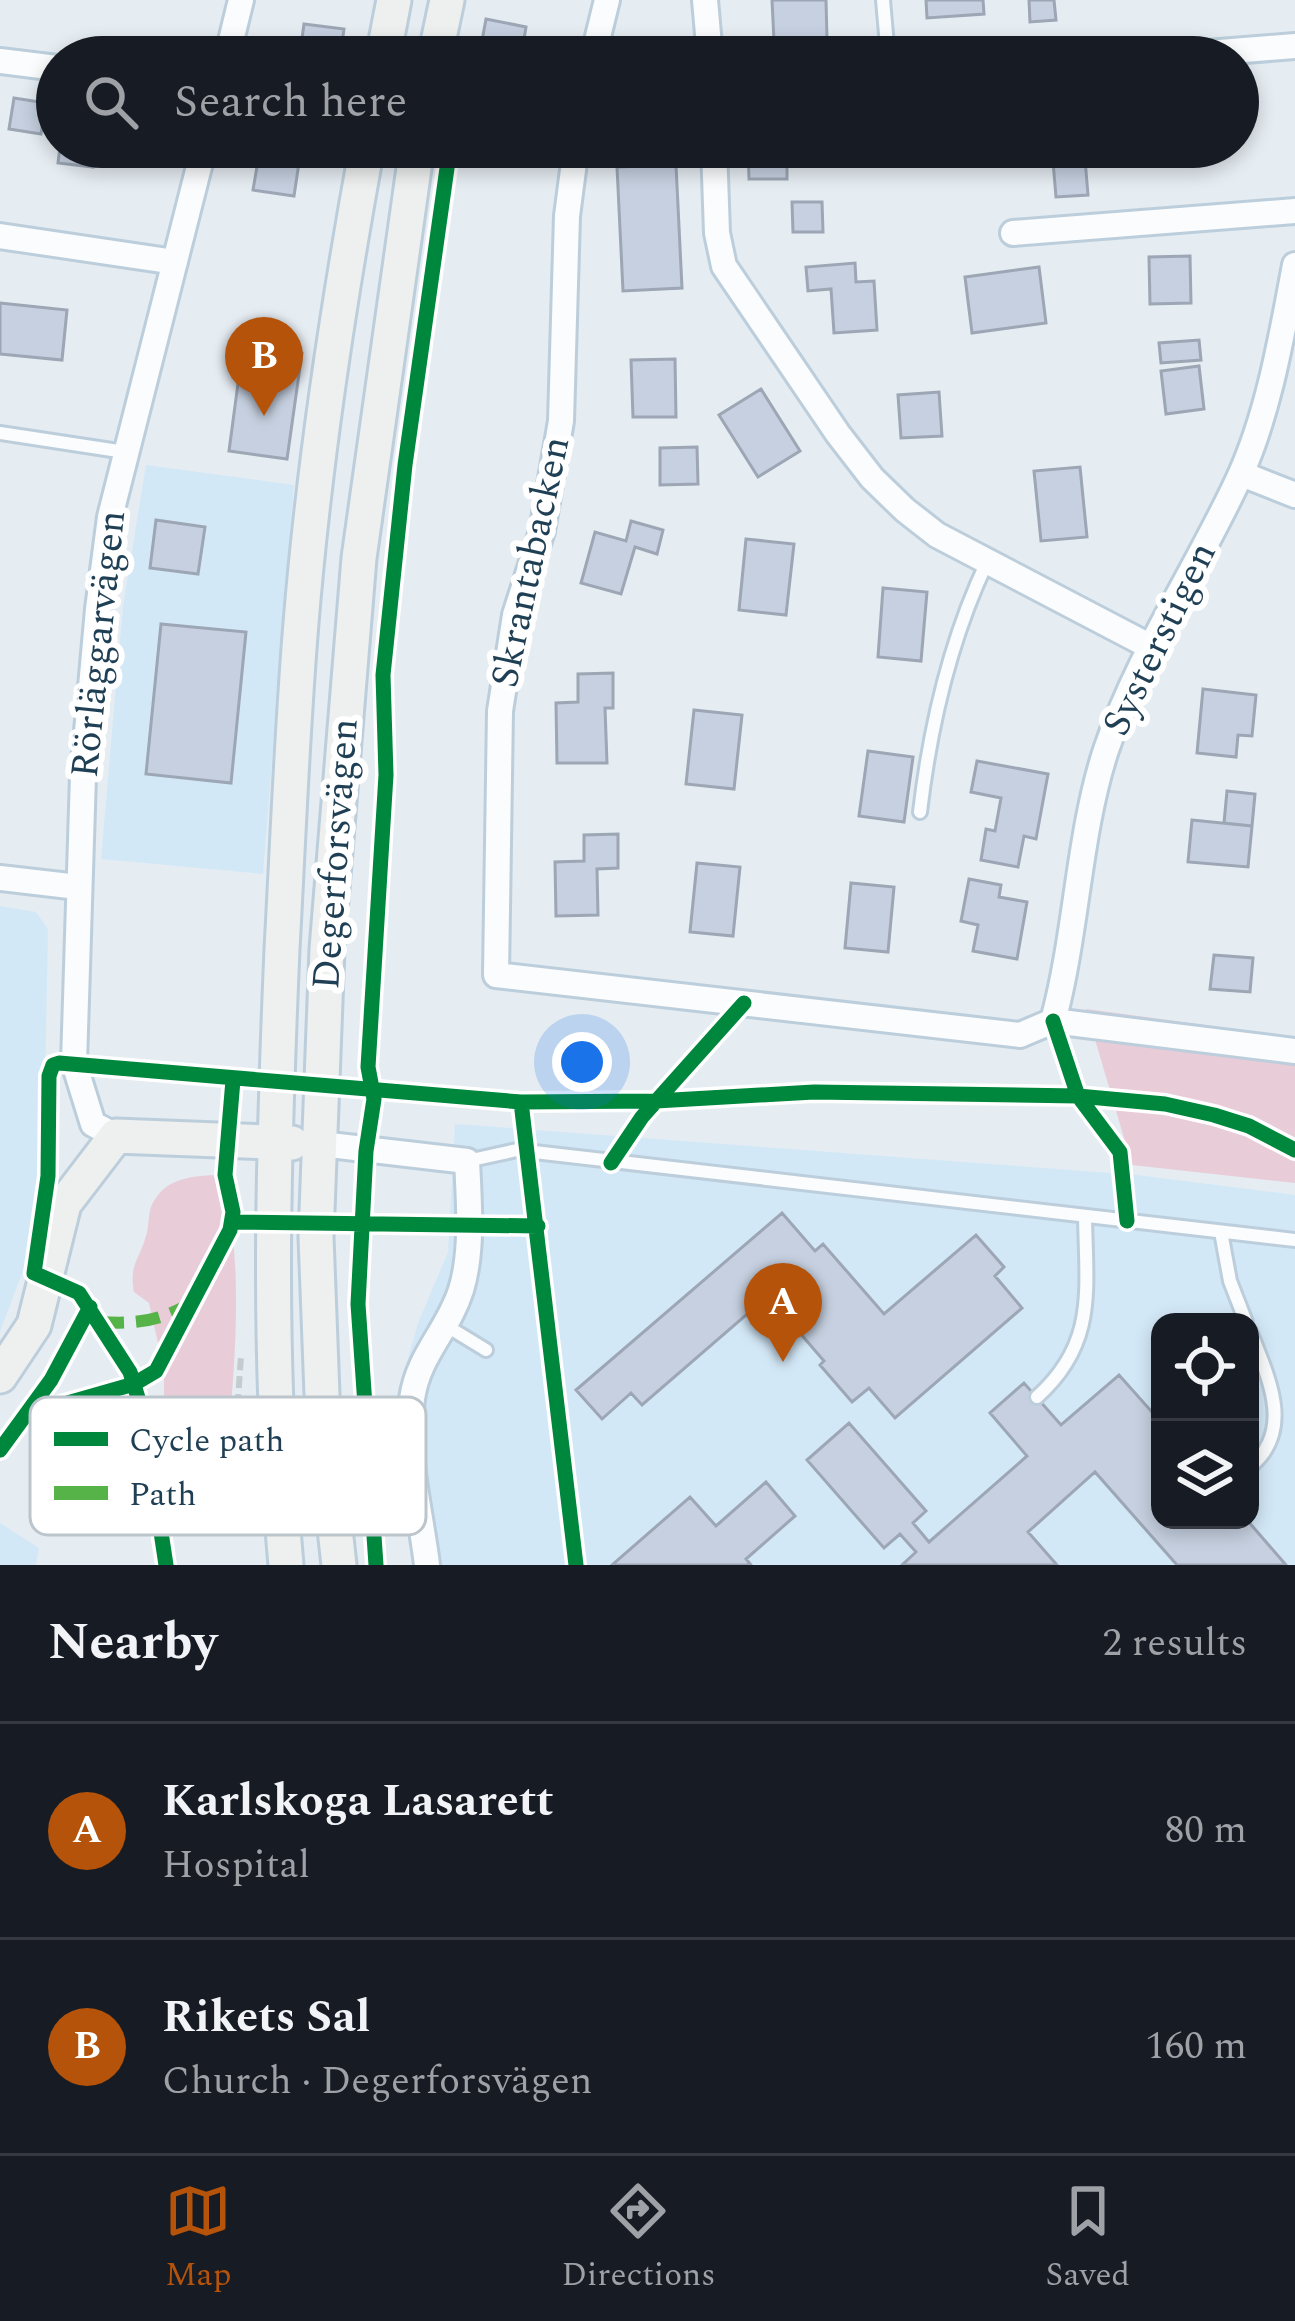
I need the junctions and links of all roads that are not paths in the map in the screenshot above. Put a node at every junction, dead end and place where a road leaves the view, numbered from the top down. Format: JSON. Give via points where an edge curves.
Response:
{"nodes":[{"id":1,"x":241,"y":0,"type":"edge"},
{"id":2,"x":394,"y":0,"type":"edge"},
{"id":3,"x":447,"y":0,"type":"edge"},
{"id":4,"x":607,"y":0,"type":"edge"},
{"id":5,"x":705,"y":0,"type":"edge"},
{"id":6,"x":883,"y":0,"type":"edge"},
{"id":7,"x":232,"y":36,"type":"edge"},
{"id":8,"x":387,"y":36,"type":"edge"},
{"id":9,"x":439,"y":36,"type":"edge"},
{"id":10,"x":598,"y":36,"type":"edge"},
{"id":11,"x":708,"y":36,"type":"edge"},
{"id":12,"x":886,"y":36,"type":"edge"},
{"id":13,"x":1295,"y":46,"type":"edge"},
{"id":14,"x":1259,"y":49,"type":"edge"},
{"id":15,"x":0,"y":61,"type":"edge"},
{"id":16,"x":36,"y":65,"type":"edge"},
{"id":17,"x":200,"y":168,"type":"edge"},
{"id":18,"x":363,"y":168,"type":"edge"},
{"id":19,"x":414,"y":168,"type":"edge"},
{"id":20,"x":573,"y":168,"type":"edge"},
{"id":21,"x":715,"y":168,"type":"edge"},
{"id":22,"x":1295,"y":211,"type":"edge"},
{"id":23,"x":1013,"y":232,"type":"dead end"},
{"id":24,"x":0,"y":236,"type":"edge"},
{"id":25,"x":176,"y":262,"type":"junction"},
{"id":26,"x":1295,"y":265,"type":"edge"},
{"id":27,"x":0,"y":433,"type":"edge"},
{"id":28,"x":125,"y":452,"type":"junction"},
{"id":29,"x":1241,"y":474,"type":"junction"},
{"id":30,"x":1295,"y":495,"type":"edge"},
{"id":31,"x":987,"y":561,"type":"junction"},
{"id":32,"x":1151,"y":647,"type":"junction"},
{"id":33,"x":920,"y":812,"type":"dead end"},
{"id":34,"x":0,"y":878,"type":"edge"},
{"id":35,"x":78,"y":887,"type":"junction"},
{"id":36,"x":1053,"y":1021,"type":"junction"},
{"id":37,"x":1295,"y":1051,"type":"edge"},
{"id":38,"x":116,"y":1136,"type":"junction"},
{"id":39,"x":274,"y":1143,"type":"junction"},
{"id":40,"x":320,"y":1144,"type":"junction"},
{"id":41,"x":467,"y":1161,"type":"junction"},
{"id":42,"x":1084,"y":1216,"type":"junction"},
{"id":43,"x":1221,"y":1232,"type":"junction"},
{"id":44,"x":1295,"y":1240,"type":"edge"},
{"id":45,"x":1242,"y":1313,"type":"edge"},
{"id":46,"x":444,"y":1325,"type":"junction"},
{"id":47,"x":486,"y":1350,"type":"dead end"},
{"id":48,"x":1259,"y":1358,"type":"edge"},
{"id":49,"x":0,"y":1376,"type":"edge"},
{"id":50,"x":274,"y":1397,"type":"edge"},
{"id":51,"x":322,"y":1397,"type":"edge"},
{"id":52,"x":412,"y":1397,"type":"edge"},
{"id":53,"x":1036,"y":1397,"type":"dead end"},
{"id":54,"x":1259,"y":1457,"type":"edge"},
{"id":55,"x":284,"y":1535,"type":"edge"},
{"id":56,"x":336,"y":1535,"type":"edge"},
{"id":57,"x":423,"y":1535,"type":"edge"},
{"id":58,"x":286,"y":1565,"type":"edge"},
{"id":59,"x":340,"y":1565,"type":"edge"},
{"id":60,"x":427,"y":1565,"type":"edge"}],
"edges":[{"from":1,"to":7,"type":"street"},
{"from":2,"to":8,"type":"main road"},
{"from":3,"to":9,"type":"main road"},
{"from":4,"to":10,"type":"street"},
{"from":5,"to":11,"type":"street"},
{"from":6,"to":12,"type":"lane"},
{"from":13,"to":14,"type":"street"},
{"from":15,"to":16,"type":"street"},
{"from":17,"to":25,"type":"street","name":"Rörläggarvägen"},
{"from":18,"to":39,"type":"main road","name":"Degerforsvägen","via":[[301,620]]},
{"from":19,"to":40,"type":"main road","name":"Degerforsvägen","via":[[358,558]]},
{"from":20,"to":36,"type":"street","name":"Skrantabacken","via":[[553,475],[515,614],[500,711],[496,975],[1020,1035]]},
{"from":21,"to":31,"type":"street","via":[[724,266],[742,296],[872,478],[938,535]]},
{"from":22,"to":23,"type":"street"},
{"from":24,"to":25,"type":"street"},
{"from":25,"to":28,"type":"street","name":"Rörläggarvägen"},
{"from":26,"to":29,"type":"street","name":"Systerstigen"},
{"from":27,"to":28,"type":"lane"},
{"from":28,"to":35,"type":"street","name":"Rörläggarvägen","via":[[98,609]]},
{"from":29,"to":30,"type":"street"},
{"from":29,"to":32,"type":"street","name":"Systerstigen"},
{"from":31,"to":32,"type":"street"},
{"from":31,"to":33,"type":"lane","via":[[928,741]]},
{"from":32,"to":36,"type":"street","name":"Systerstigen","via":[[1098,778]]},
{"from":34,"to":35,"type":"street"},
{"from":35,"to":38,"type":"street","name":"Rörläggarvägen","via":[[74,1064],[93,1124]]},
{"from":36,"to":37,"type":"street"},
{"from":38,"to":39,"type":"main road"},
{"from":38,"to":49,"type":"main road","via":[[64,1204],[34,1325]]},
{"from":39,"to":40,"type":"main road"},
{"from":39,"to":50,"type":"main road","name":"Degerforsvägen"},
{"from":40,"to":41,"type":"street"},
{"from":40,"to":51,"type":"main road","name":"Degerforsvägen"},
{"from":41,"to":42,"type":"lane","via":[[517,1150]]},
{"from":41,"to":46,"type":"street","via":[[461,1289]]},
{"from":42,"to":43,"type":"lane"},
{"from":42,"to":53,"type":"lane","via":[[1088,1298],[1078,1342],[1062,1375]]},
{"from":43,"to":44,"type":"lane"},
{"from":43,"to":45,"type":"lane"},
{"from":46,"to":47,"type":"lane"},
{"from":46,"to":52,"type":"street","via":[[420,1363]]},
{"from":48,"to":54,"type":"lane","via":[[1278,1415],[1273,1443]]},
{"from":55,"to":58,"type":"main road","name":"Degerforsvägen"},
{"from":56,"to":59,"type":"main road","name":"Degerforsvägen"},
{"from":57,"to":60,"type":"street"}]}
